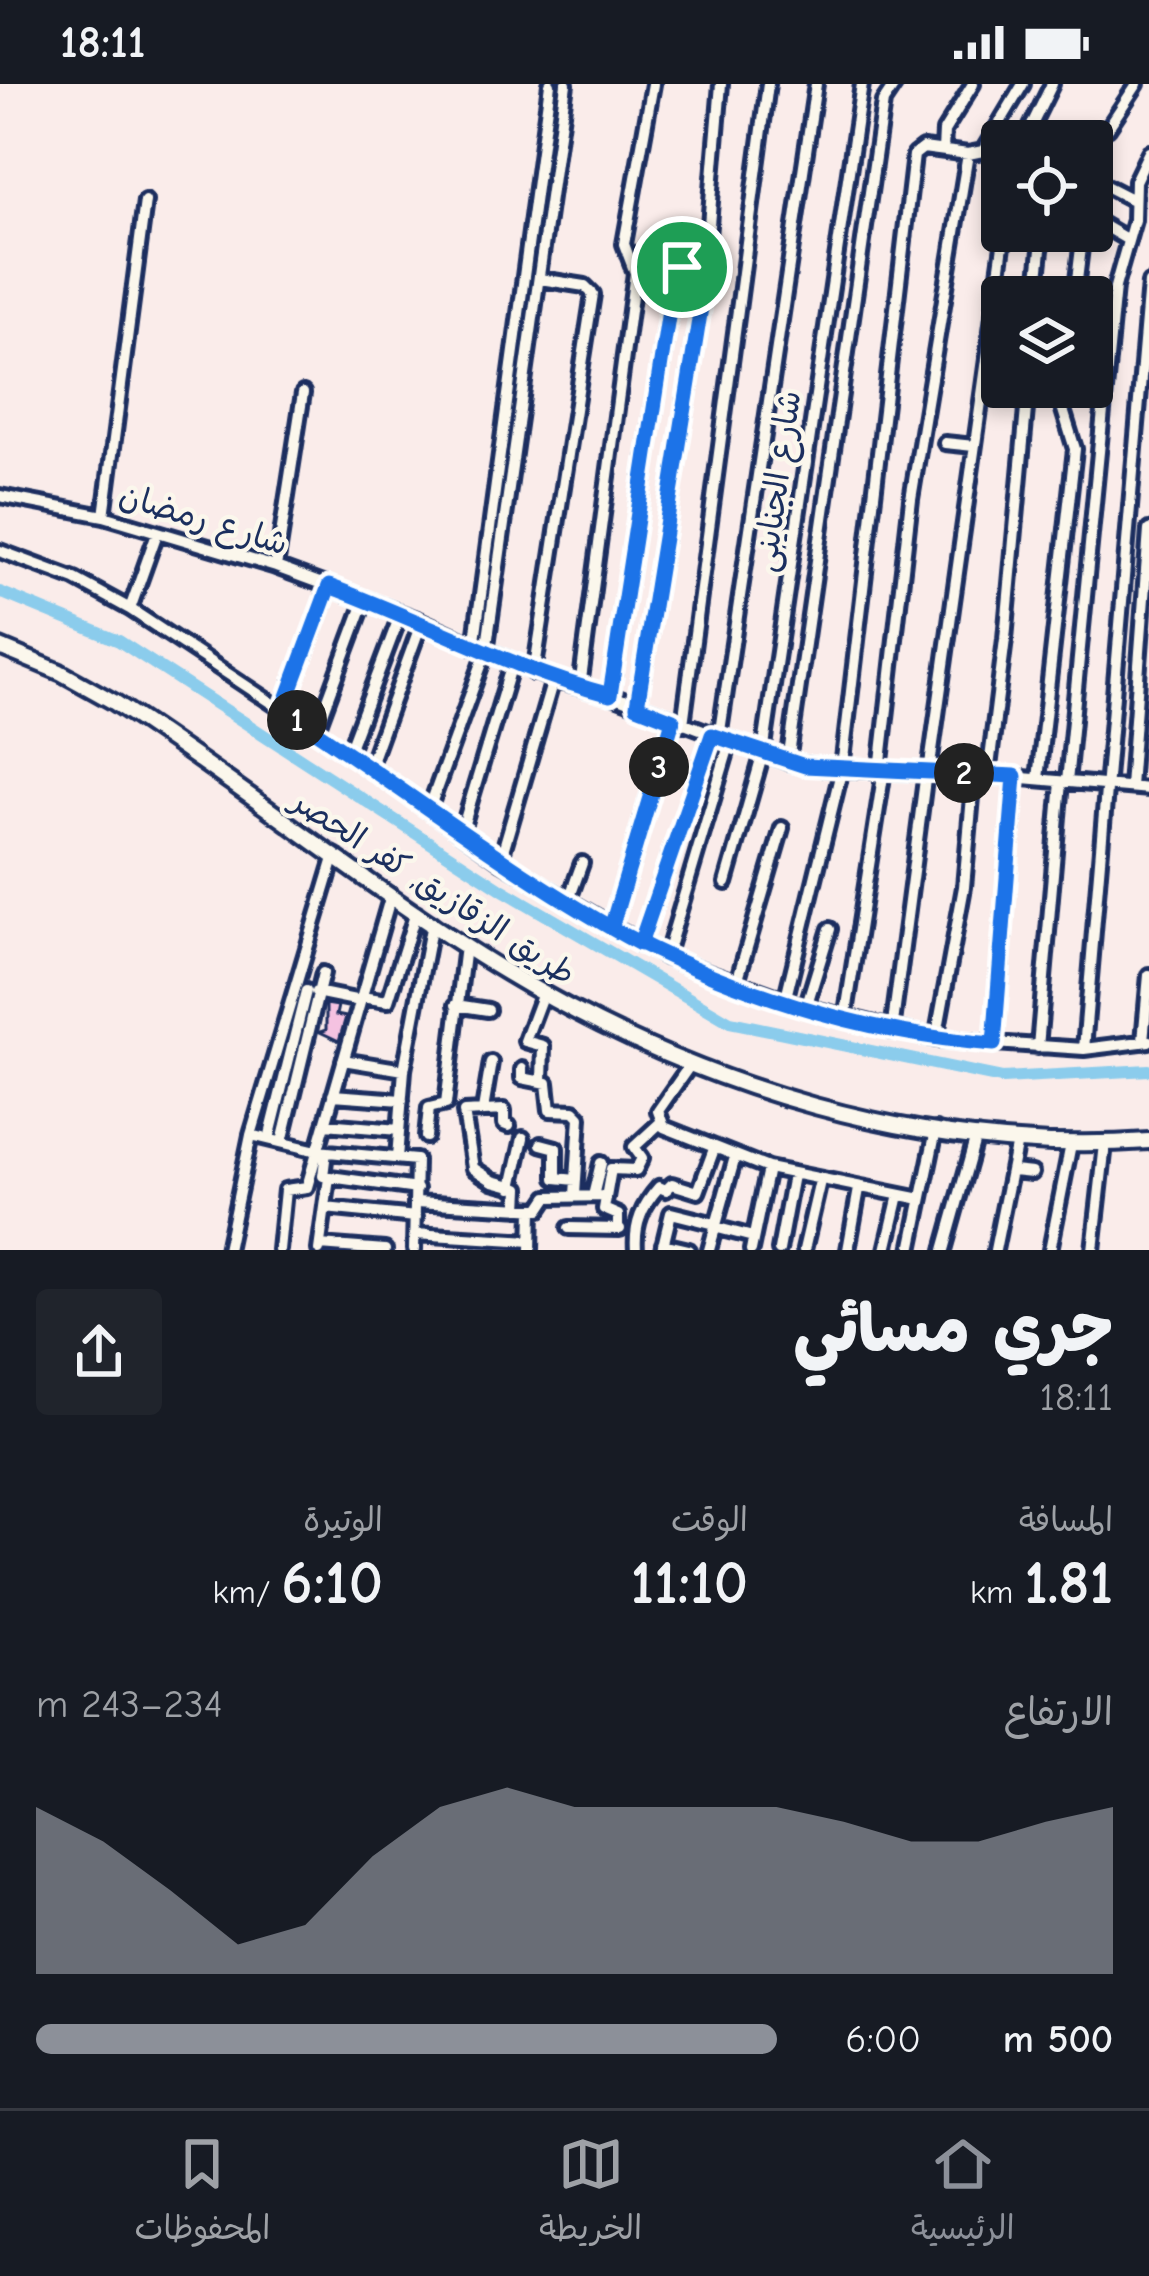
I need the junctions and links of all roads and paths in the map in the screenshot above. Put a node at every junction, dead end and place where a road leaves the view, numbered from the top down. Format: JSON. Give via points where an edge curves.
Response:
{"nodes":[{"id":1,"x":550,"y":84,"type":"edge"},
{"id":2,"x":566,"y":84,"type":"edge"},
{"id":3,"x":653,"y":84,"type":"edge"},
{"id":4,"x":721,"y":84,"type":"edge"},
{"id":5,"x":768,"y":84,"type":"edge"},
{"id":6,"x":816,"y":84,"type":"edge"},
{"id":7,"x":862,"y":84,"type":"edge"},
{"id":8,"x":895,"y":84,"type":"edge"},
{"id":9,"x":973,"y":84,"type":"edge"},
{"id":10,"x":1023,"y":84,"type":"edge"},
{"id":11,"x":1052,"y":84,"type":"edge"},
{"id":12,"x":1137,"y":84,"type":"edge"},
{"id":13,"x":1034,"y":120,"type":"edge"},
{"id":14,"x":1113,"y":120,"type":"edge"},
{"id":15,"x":943,"y":150,"type":"junction"},
{"id":16,"x":1149,"y":152,"type":"edge"},
{"id":17,"x":968,"y":154,"type":"junction"},
{"id":18,"x":1113,"y":191,"type":"edge"},
{"id":19,"x":1133,"y":200,"type":"junction"},
{"id":20,"x":146,"y":201,"type":"dead end"},
{"id":21,"x":1113,"y":231,"type":"edge"},
{"id":22,"x":1128,"y":240,"type":"junction"},
{"id":23,"x":1002,"y":252,"type":"edge"},
{"id":24,"x":705,"y":271,"type":"junction"},
{"id":25,"x":540,"y":279,"type":"junction"},
{"id":26,"x":1149,"y":283,"type":"edge"},
{"id":27,"x":303,"y":393,"type":"dead end"},
{"id":28,"x":1026,"y":408,"type":"edge"},
{"id":29,"x":1064,"y":408,"type":"edge"},
{"id":30,"x":945,"y":443,"type":"dead end"},
{"id":31,"x":974,"y":446,"type":"junction"},
{"id":32,"x":0,"y":496,"type":"edge"},
{"id":33,"x":104,"y":516,"type":"junction"},
{"id":34,"x":1149,"y":530,"type":"edge"},
{"id":35,"x":157,"y":533,"type":"junction"},
{"id":36,"x":0,"y":551,"type":"edge"},
{"id":37,"x":276,"y":567,"type":"junction"},
{"id":38,"x":329,"y":586,"type":"junction"},
{"id":39,"x":365,"y":600,"type":"junction"},
{"id":40,"x":130,"y":609,"type":"junction"},
{"id":41,"x":401,"y":613,"type":"junction"},
{"id":42,"x":422,"y":621,"type":"junction"},
{"id":43,"x":0,"y":647,"type":"edge"},
{"id":44,"x":480,"y":649,"type":"junction"},
{"id":45,"x":512,"y":664,"type":"junction"},
{"id":46,"x":534,"y":673,"type":"junction"},
{"id":47,"x":553,"y":680,"type":"junction"},
{"id":48,"x":580,"y":687,"type":"junction"},
{"id":49,"x":610,"y":695,"type":"junction"},
{"id":50,"x":637,"y":706,"type":"junction"},
{"id":51,"x":283,"y":710,"type":"junction"},
{"id":52,"x":678,"y":722,"type":"junction"},
{"id":53,"x":316,"y":732,"type":"junction"},
{"id":54,"x":720,"y":738,"type":"junction"},
{"id":55,"x":348,"y":753,"type":"junction"},
{"id":56,"x":764,"y":753,"type":"junction"},
{"id":57,"x":788,"y":762,"type":"junction"},
{"id":58,"x":369,"y":767,"type":"junction"},
{"id":59,"x":842,"y":768,"type":"junction"},
{"id":60,"x":882,"y":770,"type":"junction"},
{"id":61,"x":927,"y":772,"type":"junction"},
{"id":62,"x":974,"y":774,"type":"junction"},
{"id":63,"x":988,"y":775,"type":"junction"},
{"id":64,"x":1015,"y":776,"type":"junction"},
{"id":65,"x":1038,"y":779,"type":"junction"},
{"id":66,"x":1064,"y":782,"type":"junction"},
{"id":67,"x":1106,"y":784,"type":"junction"},
{"id":68,"x":1130,"y":787,"type":"junction"},
{"id":69,"x":1149,"y":789,"type":"edge"},
{"id":70,"x":429,"y":809,"type":"junction"},
{"id":71,"x":782,"y":828,"type":"dead end"},
{"id":72,"x":461,"y":833,"type":"junction"},
{"id":73,"x":334,"y":855,"type":"junction"},
{"id":74,"x":500,"y":861,"type":"junction"},
{"id":75,"x":582,"y":863,"type":"dead end"},
{"id":76,"x":726,"y":883,"type":"dead end"},
{"id":77,"x":391,"y":895,"type":"junction"},
{"id":78,"x":568,"y":902,"type":"junction"},
{"id":79,"x":416,"y":912,"type":"junction"},
{"id":80,"x":432,"y":923,"type":"junction"},
{"id":81,"x":611,"y":928,"type":"junction"},
{"id":82,"x":830,"y":929,"type":"dead end"},
{"id":83,"x":640,"y":944,"type":"junction"},
{"id":84,"x":465,"y":946,"type":"junction"},
{"id":85,"x":666,"y":957,"type":"junction"},
{"id":86,"x":322,"y":973,"type":"dead end"},
{"id":87,"x":1149,"y":975,"type":"edge"},
{"id":88,"x":736,"y":985,"type":"junction"},
{"id":89,"x":306,"y":990,"type":"junction"},
{"id":90,"x":543,"y":993,"type":"junction"},
{"id":91,"x":360,"y":999,"type":"junction"},
{"id":92,"x":785,"y":1001,"type":"junction"},
{"id":93,"x":456,"y":1005,"type":"junction"},
{"id":94,"x":806,"y":1007,"type":"junction"},
{"id":95,"x":488,"y":1010,"type":"dead end"},
{"id":96,"x":845,"y":1019,"type":"junction"},
{"id":97,"x":892,"y":1031,"type":"junction"},
{"id":98,"x":936,"y":1039,"type":"junction"},
{"id":99,"x":1146,"y":1041,"type":"edge"},
{"id":100,"x":994,"y":1044,"type":"junction"},
{"id":101,"x":1038,"y":1047,"type":"junction"},
{"id":102,"x":1084,"y":1049,"type":"junction"},
{"id":103,"x":343,"y":1060,"type":"junction"},
{"id":104,"x":491,"y":1062,"type":"dead end"},
{"id":105,"x":690,"y":1065,"type":"junction"},
{"id":106,"x":523,"y":1069,"type":"dead end"},
{"id":107,"x":404,"y":1070,"type":"junction"},
{"id":108,"x":542,"y":1081,"type":"junction"},
{"id":109,"x":333,"y":1095,"type":"junction"},
{"id":110,"x":402,"y":1100,"type":"junction"},
{"id":111,"x":483,"y":1110,"type":"junction"},
{"id":112,"x":660,"y":1123,"type":"junction"},
{"id":113,"x":325,"y":1124,"type":"junction"},
{"id":114,"x":509,"y":1126,"type":"dead end"},
{"id":115,"x":400,"y":1130,"type":"junction"},
{"id":116,"x":936,"y":1130,"type":"junction"},
{"id":117,"x":251,"y":1135,"type":"junction"},
{"id":118,"x":976,"y":1136,"type":"junction"},
{"id":119,"x":426,"y":1137,"type":"dead end"},
{"id":120,"x":523,"y":1138,"type":"dead end"},
{"id":121,"x":276,"y":1141,"type":"junction"},
{"id":122,"x":1017,"y":1141,"type":"junction"},
{"id":123,"x":1149,"y":1141,"type":"edge"},
{"id":124,"x":541,"y":1144,"type":"dead end"},
{"id":125,"x":1071,"y":1144,"type":"junction"},
{"id":126,"x":1105,"y":1144,"type":"junction"},
{"id":127,"x":714,"y":1149,"type":"junction"},
{"id":128,"x":321,"y":1151,"type":"junction"},
{"id":129,"x":735,"y":1157,"type":"junction"},
{"id":130,"x":397,"y":1158,"type":"junction"},
{"id":131,"x":601,"y":1163,"type":"dead end"},
{"id":132,"x":768,"y":1168,"type":"junction"},
{"id":133,"x":1013,"y":1171,"type":"junction"},
{"id":134,"x":1032,"y":1174,"type":"dead end"},
{"id":135,"x":793,"y":1175,"type":"junction"},
{"id":136,"x":329,"y":1178,"type":"junction"},
{"id":137,"x":576,"y":1180,"type":"junction"},
{"id":138,"x":820,"y":1181,"type":"junction"},
{"id":139,"x":512,"y":1187,"type":"junction"},
{"id":140,"x":860,"y":1189,"type":"junction"},
{"id":141,"x":417,"y":1195,"type":"junction"},
{"id":142,"x":574,"y":1195,"type":"junction"},
{"id":143,"x":600,"y":1196,"type":"junction"},
{"id":144,"x":899,"y":1196,"type":"junction"},
{"id":145,"x":921,"y":1199,"type":"junction"},
{"id":146,"x":325,"y":1208,"type":"junction"},
{"id":147,"x":518,"y":1208,"type":"junction"},
{"id":148,"x":532,"y":1209,"type":"junction"},
{"id":149,"x":416,"y":1217,"type":"junction"},
{"id":150,"x":715,"y":1226,"type":"junction"},
{"id":151,"x":569,"y":1228,"type":"dead end"},
{"id":152,"x":636,"y":1228,"type":"junction"},
{"id":153,"x":618,"y":1229,"type":"junction"},
{"id":154,"x":415,"y":1234,"type":"junction"},
{"id":155,"x":752,"y":1244,"type":"edge"},
{"id":156,"x":531,"y":1245,"type":"edge"},
{"id":157,"x":663,"y":1247,"type":"edge"},
{"id":158,"x":320,"y":1248,"type":"edge"},
{"id":159,"x":227,"y":1250,"type":"edge"},
{"id":160,"x":278,"y":1250,"type":"edge"},
{"id":161,"x":385,"y":1250,"type":"edge"},
{"id":162,"x":414,"y":1250,"type":"edge"},
{"id":163,"x":636,"y":1250,"type":"edge"},
{"id":164,"x":688,"y":1250,"type":"edge"},
{"id":165,"x":709,"y":1250,"type":"edge"},
{"id":166,"x":779,"y":1250,"type":"edge"},
{"id":167,"x":805,"y":1250,"type":"edge"},
{"id":168,"x":848,"y":1250,"type":"edge"},
{"id":169,"x":886,"y":1250,"type":"edge"},
{"id":170,"x":910,"y":1250,"type":"edge"},
{"id":171,"x":944,"y":1250,"type":"edge"},
{"id":172,"x":995,"y":1250,"type":"edge"},
{"id":173,"x":1050,"y":1250,"type":"edge"},
{"id":174,"x":1093,"y":1250,"type":"edge"}],
"edges":[{"from":1,"to":44,"type":"street"},
{"from":2,"to":25,"type":"street"},
{"from":3,"to":48,"type":"street","via":[[623,244],[634,273]]},
{"from":4,"to":24,"type":"street"},
{"from":5,"to":52,"type":"street"},
{"from":6,"to":54,"type":"street"},
{"from":7,"to":56,"type":"street","name":"شارع الجناينى"},
{"from":8,"to":57,"type":"street","via":[[884,102]]},
{"from":9,"to":15,"type":"street","via":[[944,131]]},
{"from":10,"to":17,"type":"street","via":[[983,151]]},
{"from":11,"to":13,"type":"street"},
{"from":12,"to":14,"type":"street"},
{"from":15,"to":17,"type":"street"},
{"from":15,"to":59,"type":"street","via":[[914,155]]},
{"from":16,"to":19,"type":"street"},
{"from":17,"to":60,"type":"street","via":[[911,499]]},
{"from":18,"to":19,"type":"street"},
{"from":19,"to":22,"type":"street"},
{"from":20,"to":33,"type":"street"},
{"from":21,"to":22,"type":"street"},
{"from":22,"to":66,"type":"street","via":[[1115,287]]},
{"from":23,"to":31,"type":"street"},
{"from":24,"to":49,"type":"street","via":[[682,267],[674,278]]},
{"from":24,"to":50,"type":"street"},
{"from":25,"to":44,"type":"street"},
{"from":25,"to":46,"type":"street","via":[[588,286],[593,294]]},
{"from":26,"to":67,"type":"street"},
{"from":27,"to":37,"type":"street"},
{"from":28,"to":63,"type":"street"},
{"from":29,"to":65,"type":"street","via":[[1075,449]]},
{"from":30,"to":31,"type":"street"},
{"from":31,"to":61,"type":"street"},
{"from":32,"to":33,"type":"street","name":"شارع رمضان"},
{"from":33,"to":35,"type":"street","name":"شارع رمضان"},
{"from":34,"to":68,"type":"street"},
{"from":35,"to":37,"type":"street","name":"شارع رمضان"},
{"from":35,"to":40,"type":"street"},
{"from":36,"to":40,"type":"street"},
{"from":37,"to":38,"type":"street","name":"شارع رمضان"},
{"from":38,"to":39,"type":"street","name":"شارع رمضان"},
{"from":38,"to":51,"type":"street"},
{"from":39,"to":41,"type":"street","name":"شارع رمضان"},
{"from":39,"to":53,"type":"street"},
{"from":40,"to":51,"type":"street"},
{"from":41,"to":42,"type":"street","name":"شارع رمضان"},
{"from":41,"to":55,"type":"street"},
{"from":42,"to":44,"type":"street","name":"شارع رمضان"},
{"from":42,"to":58,"type":"street"},
{"from":43,"to":73,"type":"main road","name":"طريق الزقازيق, كفر الحصر","via":[[114,702]]},
{"from":44,"to":45,"type":"street","name":"شارع رمضان"},
{"from":44,"to":70,"type":"street"},
{"from":45,"to":46,"type":"street","name":"شارع رمضان"},
{"from":45,"to":72,"type":"street"},
{"from":46,"to":47,"type":"street","name":"شارع رمضان"},
{"from":47,"to":48,"type":"street","name":"شارع رمضان"},
{"from":47,"to":74,"type":"street"},
{"from":48,"to":49,"type":"street","name":"شارع رمضان"},
{"from":49,"to":50,"type":"street","name":"شارع رمضان"},
{"from":50,"to":52,"type":"street","name":"شارع رمضان"},
{"from":51,"to":53,"type":"street"},
{"from":52,"to":54,"type":"street","name":"شارع رمضان"},
{"from":52,"to":81,"type":"street"},
{"from":53,"to":55,"type":"street"},
{"from":54,"to":56,"type":"street","name":"شارع رمضان"},
{"from":54,"to":83,"type":"street"},
{"from":54,"to":85,"type":"street"},
{"from":55,"to":58,"type":"street"},
{"from":56,"to":57,"type":"street","name":"شارع رمضان"},
{"from":56,"to":76,"type":"street","name":"شارع الجناينى"},
{"from":57,"to":59,"type":"street","name":"شارع رمضان"},
{"from":58,"to":70,"type":"street"},
{"from":59,"to":60,"type":"street","name":"شارع رمضان"},
{"from":59,"to":92,"type":"street"},
{"from":60,"to":61,"type":"street","name":"شارع رمضان"},
{"from":60,"to":96,"type":"street"},
{"from":61,"to":62,"type":"street","name":"شارع رمضان"},
{"from":61,"to":97,"type":"street"},
{"from":62,"to":63,"type":"street","name":"شارع رمضان"},
{"from":62,"to":98,"type":"street","via":[[964,887]]},
{"from":63,"to":64,"type":"street","name":"شارع رمضان"},
{"from":64,"to":65,"type":"street","name":"شارع رمضان"},
{"from":64,"to":100,"type":"street"},
{"from":65,"to":66,"type":"street","name":"شارع رمضان"},
{"from":66,"to":67,"type":"street","name":"شارع رمضان"},
{"from":66,"to":101,"type":"street"},
{"from":67,"to":68,"type":"street","name":"شارع رمضان"},
{"from":67,"to":102,"type":"street"},
{"from":68,"to":69,"type":"street","name":"شارع رمضان"},
{"from":70,"to":72,"type":"street"},
{"from":71,"to":88,"type":"street"},
{"from":72,"to":74,"type":"street"},
{"from":73,"to":77,"type":"main road","name":"طريق الزقازيق, كفر الحصر"},
{"from":73,"to":89,"type":"street"},
{"from":74,"to":78,"type":"street"},
{"from":75,"to":78,"type":"street"},
{"from":77,"to":79,"type":"main road","name":"طريق الزقازيق, كفر الحصر"},
{"from":77,"to":91,"type":"street"},
{"from":78,"to":81,"type":"street"},
{"from":79,"to":80,"type":"main road","name":"طريق الزقازيق, كفر الحصر"},
{"from":79,"to":91,"type":"street","via":[[388,1000]]},
{"from":80,"to":84,"type":"main road","name":"طريق الزقازيق, كفر الحصر"},
{"from":80,"to":107,"type":"street"},
{"from":81,"to":83,"type":"street"},
{"from":82,"to":94,"type":"street"},
{"from":83,"to":85,"type":"street"},
{"from":84,"to":90,"type":"main road","name":"طريق الزقازيق, كفر الحصر"},
{"from":84,"to":93,"type":"street"},
{"from":85,"to":88,"type":"street"},
{"from":86,"to":89,"type":"street"},
{"from":87,"to":99,"type":"street"},
{"from":88,"to":92,"type":"street"},
{"from":89,"to":91,"type":"street"},
{"from":89,"to":117,"type":"street"},
{"from":89,"to":121,"type":"street"},
{"from":90,"to":105,"type":"main road","name":"طريق الزقازيق, كفر الحصر"},
{"from":90,"to":108,"type":"street","via":[[525,1041],[543,1046]]},
{"from":91,"to":103,"type":"street"},
{"from":92,"to":94,"type":"street"},
{"from":93,"to":95,"type":"street"},
{"from":93,"to":119,"type":"street","via":[[446,1104],[428,1108]]},
{"from":94,"to":96,"type":"street"},
{"from":96,"to":97,"type":"street"},
{"from":97,"to":98,"type":"street"},
{"from":98,"to":100,"type":"street"},
{"from":99,"to":102,"type":"street"},
{"from":100,"to":101,"type":"street"},
{"from":101,"to":102,"type":"street"},
{"from":103,"to":107,"type":"street"},
{"from":103,"to":109,"type":"street"},
{"from":104,"to":111,"type":"street"},
{"from":105,"to":112,"type":"street","via":[[658,1111]]},
{"from":105,"to":116,"type":"main road","name":"طريق الزقازيق, كفر الحصر","via":[[787,1100]]},
{"from":106,"to":108,"type":"street","via":[[522,1078]]},
{"from":107,"to":110,"type":"street"},
{"from":108,"to":137,"type":"street","via":[[550,1110],[580,1117]]},
{"from":109,"to":110,"type":"street"},
{"from":109,"to":113,"type":"street"},
{"from":110,"to":115,"type":"street"},
{"from":111,"to":114,"type":"street","via":[[504,1110]]},
{"from":111,"to":139,"type":"street","via":[[464,1112],[470,1164]]},
{"from":112,"to":127,"type":"street"},
{"from":112,"to":143,"type":"street","via":[[634,1147],[642,1158],[636,1170],[611,1169]]},
{"from":113,"to":115,"type":"street"},
{"from":113,"to":128,"type":"street"},
{"from":115,"to":130,"type":"street"},
{"from":116,"to":118,"type":"main road","name":"طريق الزقازيق, كفر الحصر"},
{"from":116,"to":145,"type":"street"},
{"from":117,"to":121,"type":"street"},
{"from":117,"to":159,"type":"street"},
{"from":118,"to":122,"type":"main road","name":"طريق الزقازيق, كفر الحصر"},
{"from":118,"to":171,"type":"street"},
{"from":120,"to":139,"type":"street"},
{"from":121,"to":128,"type":"street"},
{"from":122,"to":125,"type":"main road","name":"طريق الزقازيق, كفر الحصر"},
{"from":122,"to":133,"type":"street"},
{"from":123,"to":126,"type":"main road","name":"طريق الزقازيق, كفر الحصر"},
{"from":124,"to":137,"type":"street","via":[[556,1148],[556,1178]]},
{"from":125,"to":126,"type":"main road","name":"طريق الزقازيق, كفر الحصر"},
{"from":125,"to":173,"type":"street"},
{"from":126,"to":174,"type":"street"},
{"from":127,"to":129,"type":"street"},
{"from":127,"to":152,"type":"street","via":[[698,1192],[659,1187]]},
{"from":128,"to":130,"type":"street"},
{"from":128,"to":136,"type":"street","via":[[322,1176]]},
{"from":128,"to":160,"type":"street","via":[[306,1189],[285,1190]]},
{"from":129,"to":132,"type":"street"},
{"from":129,"to":150,"type":"street"},
{"from":130,"to":141,"type":"street","via":[[418,1164]]},
{"from":131,"to":143,"type":"street"},
{"from":132,"to":135,"type":"street"},
{"from":132,"to":155,"type":"street"},
{"from":133,"to":134,"type":"street"},
{"from":133,"to":172,"type":"street"},
{"from":135,"to":138,"type":"street"},
{"from":135,"to":166,"type":"street"},
{"from":136,"to":141,"type":"street"},
{"from":136,"to":146,"type":"street"},
{"from":137,"to":142,"type":"street"},
{"from":138,"to":140,"type":"street"},
{"from":138,"to":167,"type":"street"},
{"from":139,"to":147,"type":"street","via":[[520,1190]]},
{"from":140,"to":144,"type":"street"},
{"from":140,"to":168,"type":"street"},
{"from":141,"to":147,"type":"street"},
{"from":141,"to":149,"type":"street"},
{"from":142,"to":143,"type":"street"},
{"from":142,"to":148,"type":"street","via":[[548,1197]]},
{"from":143,"to":153,"type":"street","via":[[604,1209],[618,1215]]},
{"from":144,"to":145,"type":"street"},
{"from":144,"to":169,"type":"street"},
{"from":145,"to":170,"type":"street"},
{"from":146,"to":149,"type":"street"},
{"from":146,"to":158,"type":"street"},
{"from":147,"to":148,"type":"street"},
{"from":148,"to":156,"type":"street"},
{"from":149,"to":154,"type":"street"},
{"from":150,"to":155,"type":"street"},
{"from":150,"to":157,"type":"street","via":[[671,1213]]},
{"from":150,"to":165,"type":"street"},
{"from":151,"to":153,"type":"street"},
{"from":152,"to":153,"type":"street"},
{"from":152,"to":163,"type":"street"},
{"from":154,"to":156,"type":"street"},
{"from":154,"to":162,"type":"street"},
{"from":157,"to":164,"type":"street"},
{"from":158,"to":161,"type":"street"}]}
